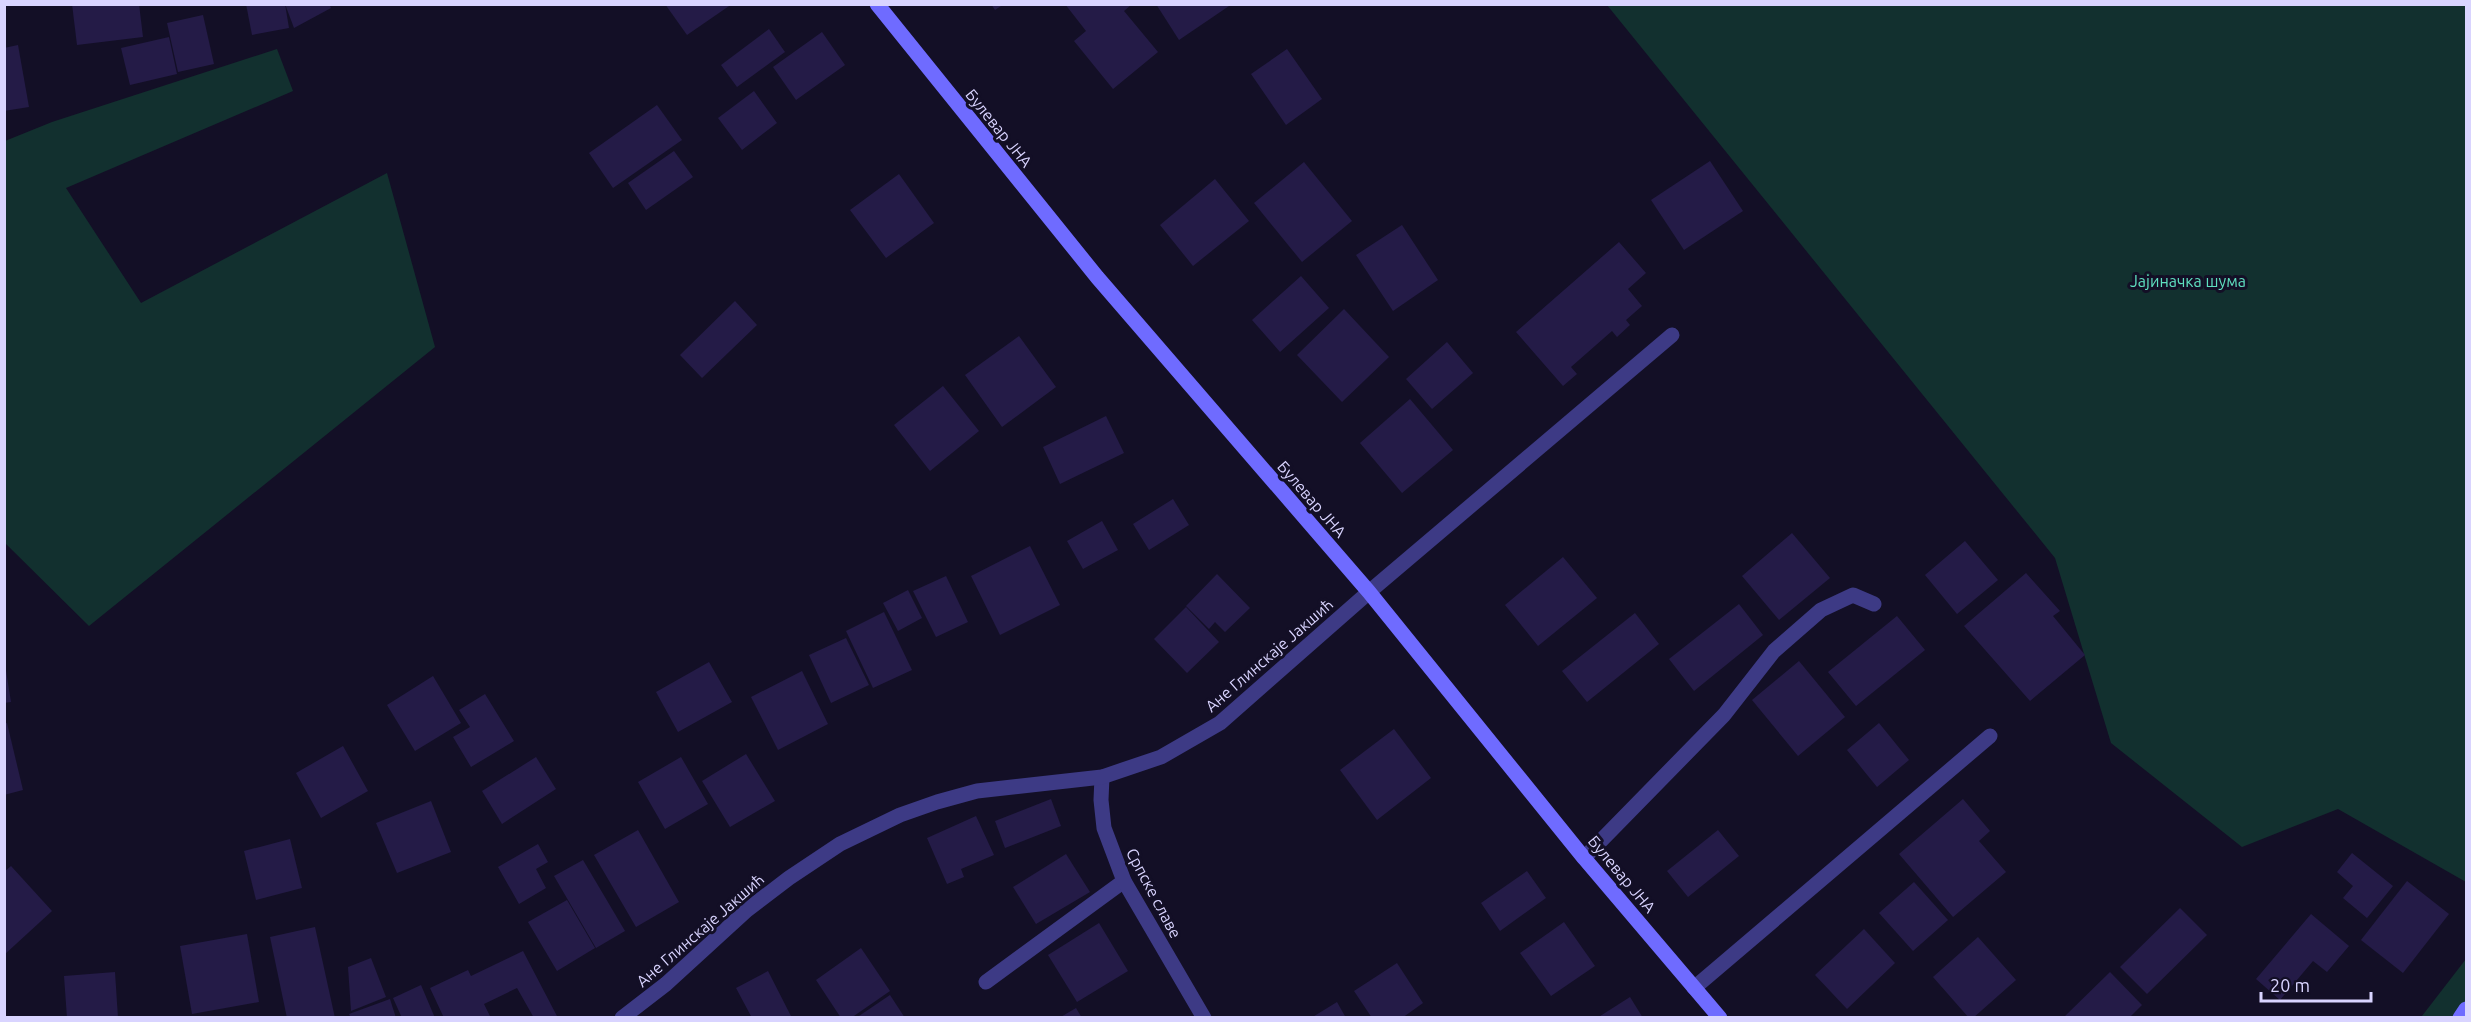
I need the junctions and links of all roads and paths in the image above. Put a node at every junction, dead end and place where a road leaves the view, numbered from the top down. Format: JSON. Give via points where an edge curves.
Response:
{"nodes":[{"id":1,"x":877,"y":4,"type":"edge"},
{"id":2,"x":1672,"y":335,"type":"dead end"},
{"id":3,"x":1369,"y":592,"type":"junction"},
{"id":4,"x":1874,"y":604,"type":"dead end"},
{"id":5,"x":1990,"y":736,"type":"dead end"},
{"id":6,"x":1102,"y":777,"type":"junction"},
{"id":7,"x":1584,"y":858,"type":"junction"},
{"id":8,"x":1124,"y":881,"type":"junction"},
{"id":9,"x":986,"y":982,"type":"dead end"},
{"id":10,"x":1694,"y":988,"type":"junction"},
{"id":11,"x":2466,"y":1009,"type":"edge"},
{"id":12,"x":622,"y":1017,"type":"edge"},
{"id":13,"x":1203,"y":1017,"type":"edge"},
{"id":14,"x":1720,"y":1017,"type":"edge"},
{"id":15,"x":2460,"y":1017,"type":"edge"}],
"edges":[{"from":1,"to":3,"type":"main road","name":"Булевар ЈНА","via":[[1097,277]]},
{"from":2,"to":3,"type":"street","name":"Ане Глинскаје Јакшић"},
{"from":3,"to":6,"type":"street","name":"Ане Глинскаје Јакшић","via":[[1220,723],[1161,757]]},
{"from":3,"to":7,"type":"main road","name":"Булевар ЈНА"},
{"from":4,"to":7,"type":"street","via":[[1852,595],[1821,610],[1774,651],[1724,716]]},
{"from":5,"to":10,"type":"street"},
{"from":6,"to":8,"type":"street","name":"Српске славе","via":[[1104,828]]},
{"from":6,"to":12,"type":"street","name":"Ане Глинскаје Јакшић","via":[[977,791],[900,815],[840,844],[747,910],[666,984]]},
{"from":7,"to":10,"type":"main road","name":"Булевар ЈНА"},
{"from":8,"to":9,"type":"street"},
{"from":8,"to":13,"type":"street","name":"Српске славе"},
{"from":10,"to":14,"type":"main road","name":"Булевар ЈНА"},
{"from":11,"to":15,"type":"main road"}]}
